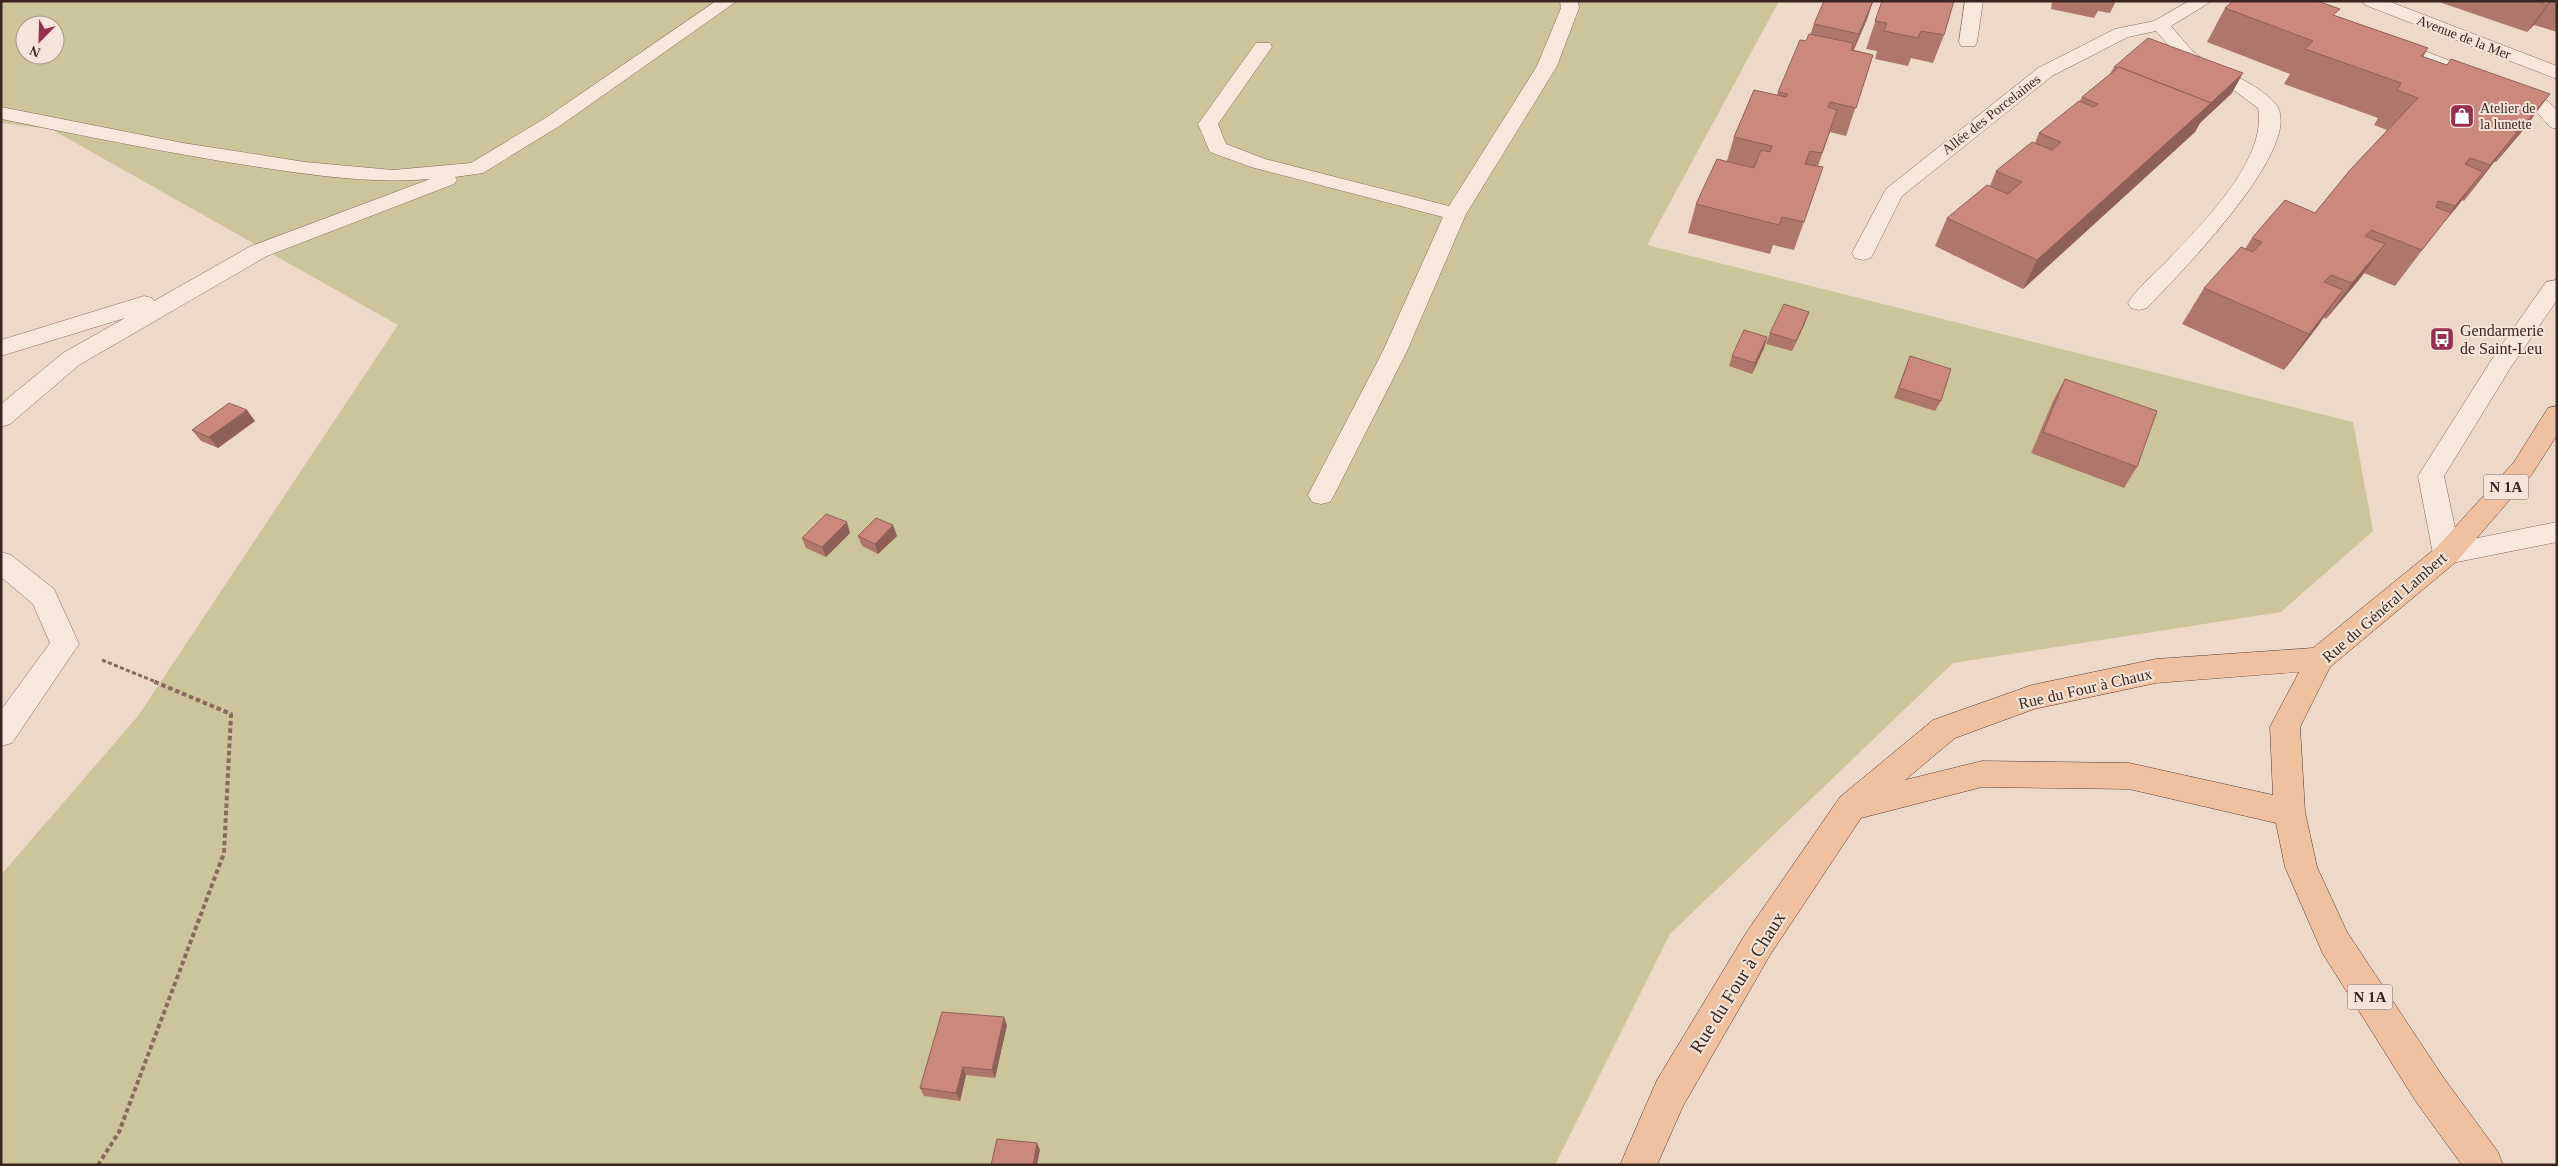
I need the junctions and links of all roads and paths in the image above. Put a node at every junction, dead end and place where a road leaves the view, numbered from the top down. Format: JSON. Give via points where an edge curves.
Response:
{"nodes":[{"id":1,"x":728,"y":1,"type":"edge"},
{"id":2,"x":1569,"y":1,"type":"edge"},
{"id":3,"x":1974,"y":1,"type":"edge"},
{"id":4,"x":2203,"y":1,"type":"edge"},
{"id":5,"x":2371,"y":1,"type":"edge"},
{"id":6,"x":2392,"y":1,"type":"edge"},
{"id":7,"x":2160,"y":25,"type":"junction"},
{"id":8,"x":2374,"y":38,"type":"edge"},
{"id":9,"x":1968,"y":42,"type":"dead end"},
{"id":10,"x":1263,"y":47,"type":"dead end"},
{"id":11,"x":2557,"y":64,"type":"edge"},
{"id":12,"x":2557,"y":72,"type":"edge"},
{"id":13,"x":1,"y":114,"type":"edge"},
{"id":14,"x":2557,"y":123,"type":"edge"},
{"id":15,"x":476,"y":169,"type":"junction"},
{"id":16,"x":1455,"y":214,"type":"junction"},
{"id":17,"x":260,"y":251,"type":"junction"},
{"id":18,"x":1863,"y":253,"type":"dead end"},
{"id":19,"x":2557,"y":287,"type":"edge"},
{"id":20,"x":2139,"y":303,"type":"dead end"},
{"id":21,"x":1,"y":348,"type":"edge"},
{"id":22,"x":2557,"y":414,"type":"edge"},
{"id":23,"x":1,"y":418,"type":"edge"},
{"id":24,"x":1322,"y":495,"type":"dead end"},
{"id":25,"x":2557,"y":532,"type":"edge"},
{"id":26,"x":2447,"y":554,"type":"junction"},
{"id":27,"x":1,"y":562,"type":"edge"},
{"id":28,"x":65,"y":644,"type":"junction"},
{"id":29,"x":2320,"y":659,"type":"junction"},
{"id":30,"x":1,"y":734,"type":"edge"},
{"id":31,"x":1852,"y":807,"type":"junction"},
{"id":32,"x":2289,"y":812,"type":"junction"},
{"id":33,"x":98,"y":1165,"type":"edge"},
{"id":34,"x":1638,"y":1165,"type":"edge"},
{"id":35,"x":2485,"y":1165,"type":"edge"}],
"edges":[{"from":1,"to":15,"type":"street","via":[[554,121]]},
{"from":2,"to":16,"type":"street","via":[[1570,8],[1547,66]]},
{"from":3,"to":9,"type":"street"},
{"from":4,"to":7,"type":"street","name":"Allée des Porcelaines"},
{"from":5,"to":12,"type":"street","name":"Avenue de la Mer"},
{"from":6,"to":11,"type":"street","name":"Avenue de la Mer"},
{"from":7,"to":18,"type":"street","name":"Allée des Porcelaines","via":[[2122,33],[2045,72],[1893,193]]},
{"from":7,"to":20,"type":"street","via":[[2192,60],[2242,87],[2267,106],[2270,124],[2261,154],[2223,211]]},
{"from":8,"to":14,"type":"street","via":[[2541,105]]},
{"from":10,"to":16,"type":"street","via":[[1208,124],[1217,148],[1258,163]]},
{"from":13,"to":15,"type":"street","via":[[183,149],[305,168],[393,176]]},
{"from":15,"to":17,"type":"street"},
{"from":16,"to":24,"type":"street","via":[[1395,351]]},
{"from":17,"to":21,"type":"street","via":[[129,309]]},
{"from":17,"to":23,"type":"street","via":[[71,359]]},
{"from":19,"to":26,"type":"street","via":[[2502,362],[2431,476]]},
{"from":22,"to":26,"type":"main road","name":"Rue du Général Lambert","number":"N 1A","via":[[2523,468]]},
{"from":25,"to":26,"type":"street"},
{"from":26,"to":29,"type":"main road","name":"Rue du Général Lambert","number":"N 1A"},
{"from":27,"to":28,"type":"street","via":[[44,598]]},
{"from":28,"to":30,"type":"street"},
{"from":28,"to":33,"type":"path","via":[[230,714],[224,852],[119,1132]]},
{"from":29,"to":31,"type":"main road","name":"Rue du Four à Chaux","via":[[2156,671],[2032,697],[1944,729]]},
{"from":29,"to":32,"type":"main road","name":"Rue du Général Lambert","number":"N 1A","via":[[2285,727]]},
{"from":31,"to":32,"type":"main road","via":[[1982,774],[2129,776]]},
{"from":31,"to":34,"type":"main road","name":"Rue du Four à Chaux","via":[[1758,944],[1670,1093]]},
{"from":32,"to":35,"type":"main road","name":"Rue du Général Lambert","number":"N 1A","via":[[2301,868],[2335,943],[2430,1090]]}]}
